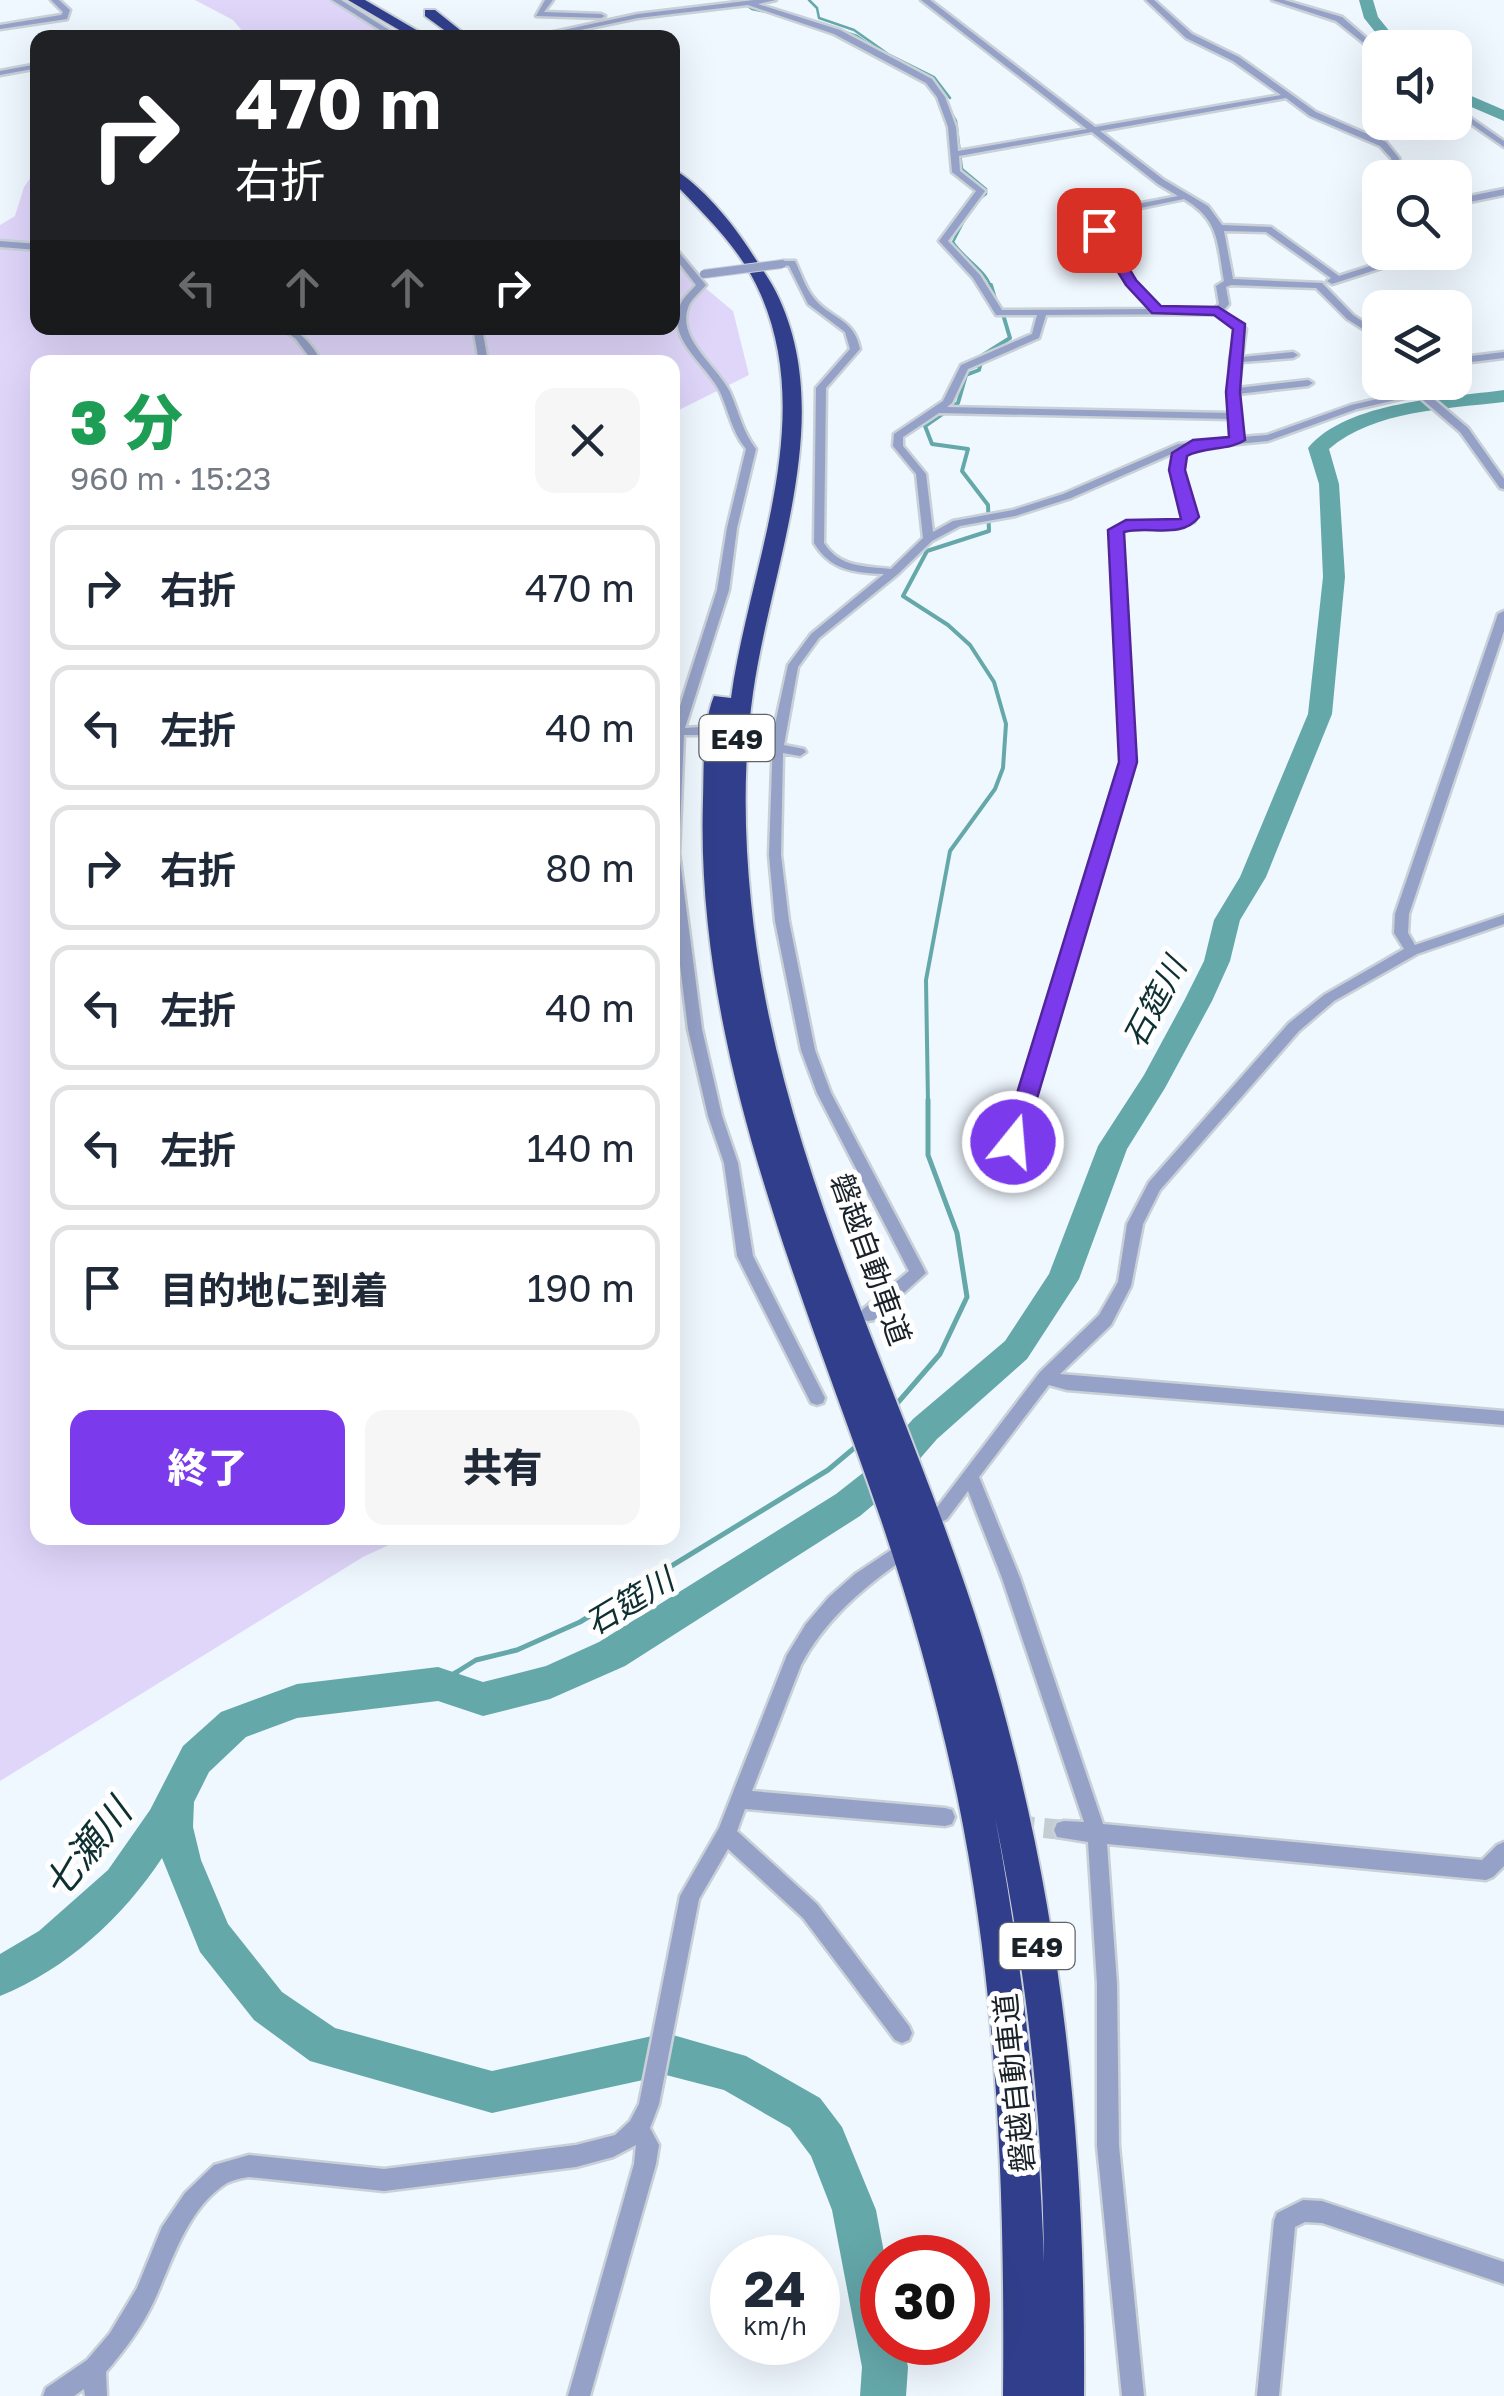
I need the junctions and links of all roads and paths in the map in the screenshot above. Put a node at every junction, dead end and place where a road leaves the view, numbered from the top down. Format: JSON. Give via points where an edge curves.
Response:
{"nodes":[{"id":1,"x":55,"y":0,"type":"edge"},
{"id":2,"x":336,"y":0,"type":"edge"},
{"id":3,"x":355,"y":0,"type":"edge"},
{"id":4,"x":370,"y":0,"type":"edge"},
{"id":5,"x":385,"y":0,"type":"edge"},
{"id":6,"x":549,"y":0,"type":"edge"},
{"id":7,"x":772,"y":0,"type":"edge"},
{"id":8,"x":925,"y":0,"type":"edge"},
{"id":9,"x":1150,"y":0,"type":"edge"},
{"id":10,"x":1276,"y":0,"type":"edge"},
{"id":11,"x":751,"y":4,"type":"junction"},
{"id":12,"x":430,"y":13,"type":"dead end"},
{"id":13,"x":635,"y":17,"type":"junction"},
{"id":14,"x":0,"y":27,"type":"edge"},
{"id":15,"x":386,"y":30,"type":"edge"},
{"id":16,"x":412,"y":30,"type":"edge"},
{"id":17,"x":415,"y":30,"type":"edge"},
{"id":18,"x":431,"y":30,"type":"edge"},
{"id":19,"x":453,"y":30,"type":"edge"},
{"id":20,"x":569,"y":30,"type":"edge"},
{"id":21,"x":1362,"y":38,"type":"edge"},
{"id":22,"x":30,"y":67,"type":"edge"},
{"id":23,"x":0,"y":73,"type":"edge"},
{"id":24,"x":1286,"y":96,"type":"junction"},
{"id":25,"x":1472,"y":122,"type":"edge"},
{"id":26,"x":1094,"y":130,"type":"junction"},
{"id":27,"x":1504,"y":145,"type":"edge"},
{"id":28,"x":954,"y":154,"type":"junction"},
{"id":29,"x":1396,"y":160,"type":"edge"},
{"id":30,"x":680,"y":180,"type":"edge"},
{"id":31,"x":1504,"y":192,"type":"edge"},
{"id":32,"x":680,"y":195,"type":"edge"},
{"id":33,"x":1183,"y":197,"type":"junction"},
{"id":34,"x":1472,"y":199,"type":"edge"},
{"id":35,"x":1218,"y":228,"type":"junction"},
{"id":36,"x":0,"y":244,"type":"edge"},
{"id":37,"x":30,"y":246,"type":"edge"},
{"id":38,"x":680,"y":254,"type":"edge"},
{"id":39,"x":1366,"y":270,"type":"edge"},
{"id":40,"x":700,"y":274,"type":"junction"},
{"id":41,"x":1338,"y":279,"type":"junction"},
{"id":42,"x":1229,"y":282,"type":"junction"},
{"id":43,"x":1319,"y":284,"type":"junction"},
{"id":44,"x":1157,"y":310,"type":"junction"},
{"id":45,"x":1218,"y":311,"type":"junction"},
{"id":46,"x":1042,"y":312,"type":"junction"},
{"id":47,"x":1362,"y":324,"type":"edge"},
{"id":48,"x":295,"y":335,"type":"edge"},
{"id":49,"x":312,"y":355,"type":"edge"},
{"id":50,"x":1504,"y":355,"type":"edge"},
{"id":51,"x":1293,"y":356,"type":"dead end"},
{"id":52,"x":1472,"y":359,"type":"edge"},
{"id":53,"x":1235,"y":360,"type":"junction"},
{"id":54,"x":1308,"y":383,"type":"dead end"},
{"id":55,"x":1233,"y":392,"type":"junction"},
{"id":56,"x":1381,"y":400,"type":"edge"},
{"id":57,"x":1431,"y":400,"type":"edge"},
{"id":58,"x":937,"y":410,"type":"junction"},
{"id":59,"x":1232,"y":416,"type":"junction"},
{"id":60,"x":1237,"y":440,"type":"junction"},
{"id":61,"x":1198,"y":444,"type":"junction"},
{"id":62,"x":1504,"y":486,"type":"edge"},
{"id":63,"x":928,"y":538,"type":"junction"},
{"id":64,"x":894,"y":572,"type":"junction"},
{"id":65,"x":1504,"y":614,"type":"edge"},
{"id":66,"x":680,"y":726,"type":"edge"},
{"id":67,"x":680,"y":732,"type":"edge"},
{"id":68,"x":700,"y":732,"type":"dead end"},
{"id":69,"x":757,"y":733,"type":"dead end"},
{"id":70,"x":778,"y":741,"type":"junction"},
{"id":71,"x":800,"y":752,"type":"dead end"},
{"id":72,"x":680,"y":915,"type":"edge"},
{"id":73,"x":1504,"y":919,"type":"edge"},
{"id":74,"x":1412,"y":951,"type":"junction"},
{"id":75,"x":1013,"y":1142,"type":"dead end"},
{"id":76,"x":845,"y":1336,"type":"junction"},
{"id":77,"x":802,"y":1362,"type":"junction"},
{"id":78,"x":1046,"y":1376,"type":"junction"},
{"id":79,"x":817,"y":1398,"type":"dead end"},
{"id":80,"x":1504,"y":1418,"type":"edge"},
{"id":81,"x":971,"y":1477,"type":"junction"},
{"id":82,"x":913,"y":1529,"type":"junction"},
{"id":83,"x":741,"y":1799,"type":"junction"},
{"id":84,"x":945,"y":1817,"type":"dead end"},
{"id":85,"x":1064,"y":1830,"type":"tunnel mouth"},
{"id":86,"x":726,"y":1834,"type":"junction"},
{"id":87,"x":1098,"y":1834,"type":"junction"},
{"id":88,"x":1504,"y":1852,"type":"edge"},
{"id":89,"x":902,"y":2033,"type":"dead end"},
{"id":90,"x":638,"y":2130,"type":"junction"},
{"id":91,"x":1504,"y":2273,"type":"edge"},
{"id":92,"x":95,"y":2368,"type":"junction"},
{"id":93,"x":54,"y":2396,"type":"edge"},
{"id":94,"x":96,"y":2396,"type":"edge"},
{"id":95,"x":578,"y":2396,"type":"edge"},
{"id":96,"x":1024,"y":2396,"type":"edge"},
{"id":97,"x":1064,"y":2396,"type":"edge"},
{"id":98,"x":1132,"y":2396,"type":"edge"},
{"id":99,"x":1268,"y":2396,"type":"edge"}],
"edges":[{"from":1,"to":14,"type":"street","via":[[64,17]]},
{"from":2,"to":15,"type":"street"},
{"from":3,"to":16,"type":"highway"},
{"from":4,"to":17,"type":"highway"},
{"from":5,"to":18,"type":"highway"},
{"from":6,"to":13,"type":"street","via":[[539,14]]},
{"from":7,"to":11,"type":"street"},
{"from":8,"to":26,"type":"street"},
{"from":9,"to":24,"type":"street","via":[[1189,36],[1236,59]]},
{"from":10,"to":21,"type":"street","via":[[1339,18]]},
{"from":11,"to":13,"type":"street"},
{"from":11,"to":28,"type":"street","via":[[838,32],[925,78],[941,98]]},
{"from":12,"to":19,"type":"highway"},
{"from":13,"to":20,"type":"street"},
{"from":22,"to":23,"type":"street"},
{"from":24,"to":26,"type":"street"},
{"from":24,"to":29,"type":"street","via":[[1383,144]]},
{"from":25,"to":27,"type":"street"},
{"from":26,"to":28,"type":"street"},
{"from":26,"to":33,"type":"street"},
{"from":28,"to":46,"type":"street","via":[[956,172],[981,190],[942,241],[977,277],[998,314]]},
{"from":30,"to":76,"type":"highway","name":"磐越自動車道","number":"E49","via":[[744,250],[770,298],[791,368],[790,472],[738,726],[737,878],[767,1063]]},
{"from":31,"to":34,"type":"street"},
{"from":32,"to":76,"type":"highway","name":"磐越自動車道","number":"E49","via":[[730,252],[755,300],[775,370],[772,474],[729,660],[715,765],[716,879],[744,1066],[792,1226]]},
{"from":33,"to":35,"type":"street","via":[[1205,208]]},
{"from":33,"to":44,"type":"street","via":[[1092,219],[1130,282]]},
{"from":35,"to":41,"type":"street","via":[[1268,229]]},
{"from":35,"to":42,"type":"street"},
{"from":36,"to":37,"type":"street"},
{"from":38,"to":40,"type":"street"},
{"from":39,"to":41,"type":"street"},
{"from":40,"to":64,"type":"street","bridge":true,"via":[[792,263],[806,295],[855,338],[855,349],[821,388],[819,543],[838,564]]},
{"from":40,"to":66,"type":"street","via":[[701,285],[685,304],[685,338],[725,393],[738,433],[751,449],[723,590]]},
{"from":41,"to":43,"type":"street"},
{"from":42,"to":43,"type":"street"},
{"from":42,"to":45,"type":"street","via":[[1221,286],[1224,304]]},
{"from":43,"to":47,"type":"street"},
{"from":44,"to":45,"type":"street"},
{"from":44,"to":46,"type":"street"},
{"from":45,"to":53,"type":"street","via":[[1240,327]]},
{"from":46,"to":58,"type":"street","via":[[1036,336],[964,367],[952,396]]},
{"from":48,"to":49,"type":"street"},
{"from":50,"to":52,"type":"street"},
{"from":51,"to":53,"type":"street"},
{"from":53,"to":55,"type":"street"},
{"from":54,"to":55,"type":"street"},
{"from":55,"to":59,"type":"street"},
{"from":56,"to":60,"type":"street","via":[[1301,428]]},
{"from":57,"to":62,"type":"street"},
{"from":58,"to":59,"type":"street"},
{"from":58,"to":63,"type":"street","via":[[897,439],[920,474]]},
{"from":59,"to":60,"type":"street"},
{"from":60,"to":61,"type":"street"},
{"from":61,"to":63,"type":"street","via":[[1032,509],[957,523]]},
{"from":61,"to":75,"type":"street","via":[[1176,462],[1190,520],[1116,530],[1128,762]]},
{"from":63,"to":64,"type":"street"},
{"from":64,"to":70,"type":"street","via":[[815,636],[792,667]]},
{"from":65,"to":74,"type":"street","via":[[1402,914],[1401,933]]},
{"from":67,"to":68,"type":"street"},
{"from":69,"to":70,"type":"street"},
{"from":70,"to":71,"type":"street"},
{"from":70,"to":76,"type":"street","via":[[775,854],[808,1050],[918,1273]]},
{"from":72,"to":77,"type":"street","via":[[696,1036],[731,1164],[746,1256]]},
{"from":73,"to":74,"type":"street"},
{"from":74,"to":78,"type":"street","via":[[1310,1012],[1226,1102],[1154,1186],[1135,1224],[1126,1282],[1105,1320]]},
{"from":76,"to":77,"type":"street"},
{"from":76,"to":82,"type":"highway","name":"磐越自動車道","number":"E49"},
{"from":77,"to":79,"type":"street"},
{"from":78,"to":80,"type":"street","via":[[1067,1383]]},
{"from":78,"to":81,"type":"street"},
{"from":81,"to":82,"type":"street"},
{"from":81,"to":87,"type":"street"},
{"from":82,"to":83,"type":"street","via":[[804,1640]]},
{"from":82,"to":96,"type":"highway","name":"磐越自動車道","number":"E49","via":[[998,1913],[1016,2058]]},
{"from":82,"to":97,"type":"highway","name":"磐越自動車道","number":"E49","via":[[978,1682],[1032,1908],[1062,2185]]},
{"from":83,"to":84,"type":"street"},
{"from":83,"to":86,"type":"street"},
{"from":85,"to":87,"type":"street"},
{"from":86,"to":89,"type":"street","via":[[810,1911]]},
{"from":86,"to":90,"type":"street","via":[[690,1896],[649,2104]]},
{"from":87,"to":88,"type":"street","via":[[1486,1870]]},
{"from":87,"to":98,"type":"street","via":[[1108,2146]]},
{"from":90,"to":92,"type":"street","via":[[605,2151],[384,2180],[249,2166],[222,2173],[170,2235],[145,2296]]},
{"from":90,"to":95,"type":"street","via":[[648,2145],[644,2164]]},
{"from":91,"to":99,"type":"street","via":[[1322,2212],[1302,2212],[1285,2221]]},
{"from":92,"to":93,"type":"street"},
{"from":92,"to":94,"type":"street"}]}
